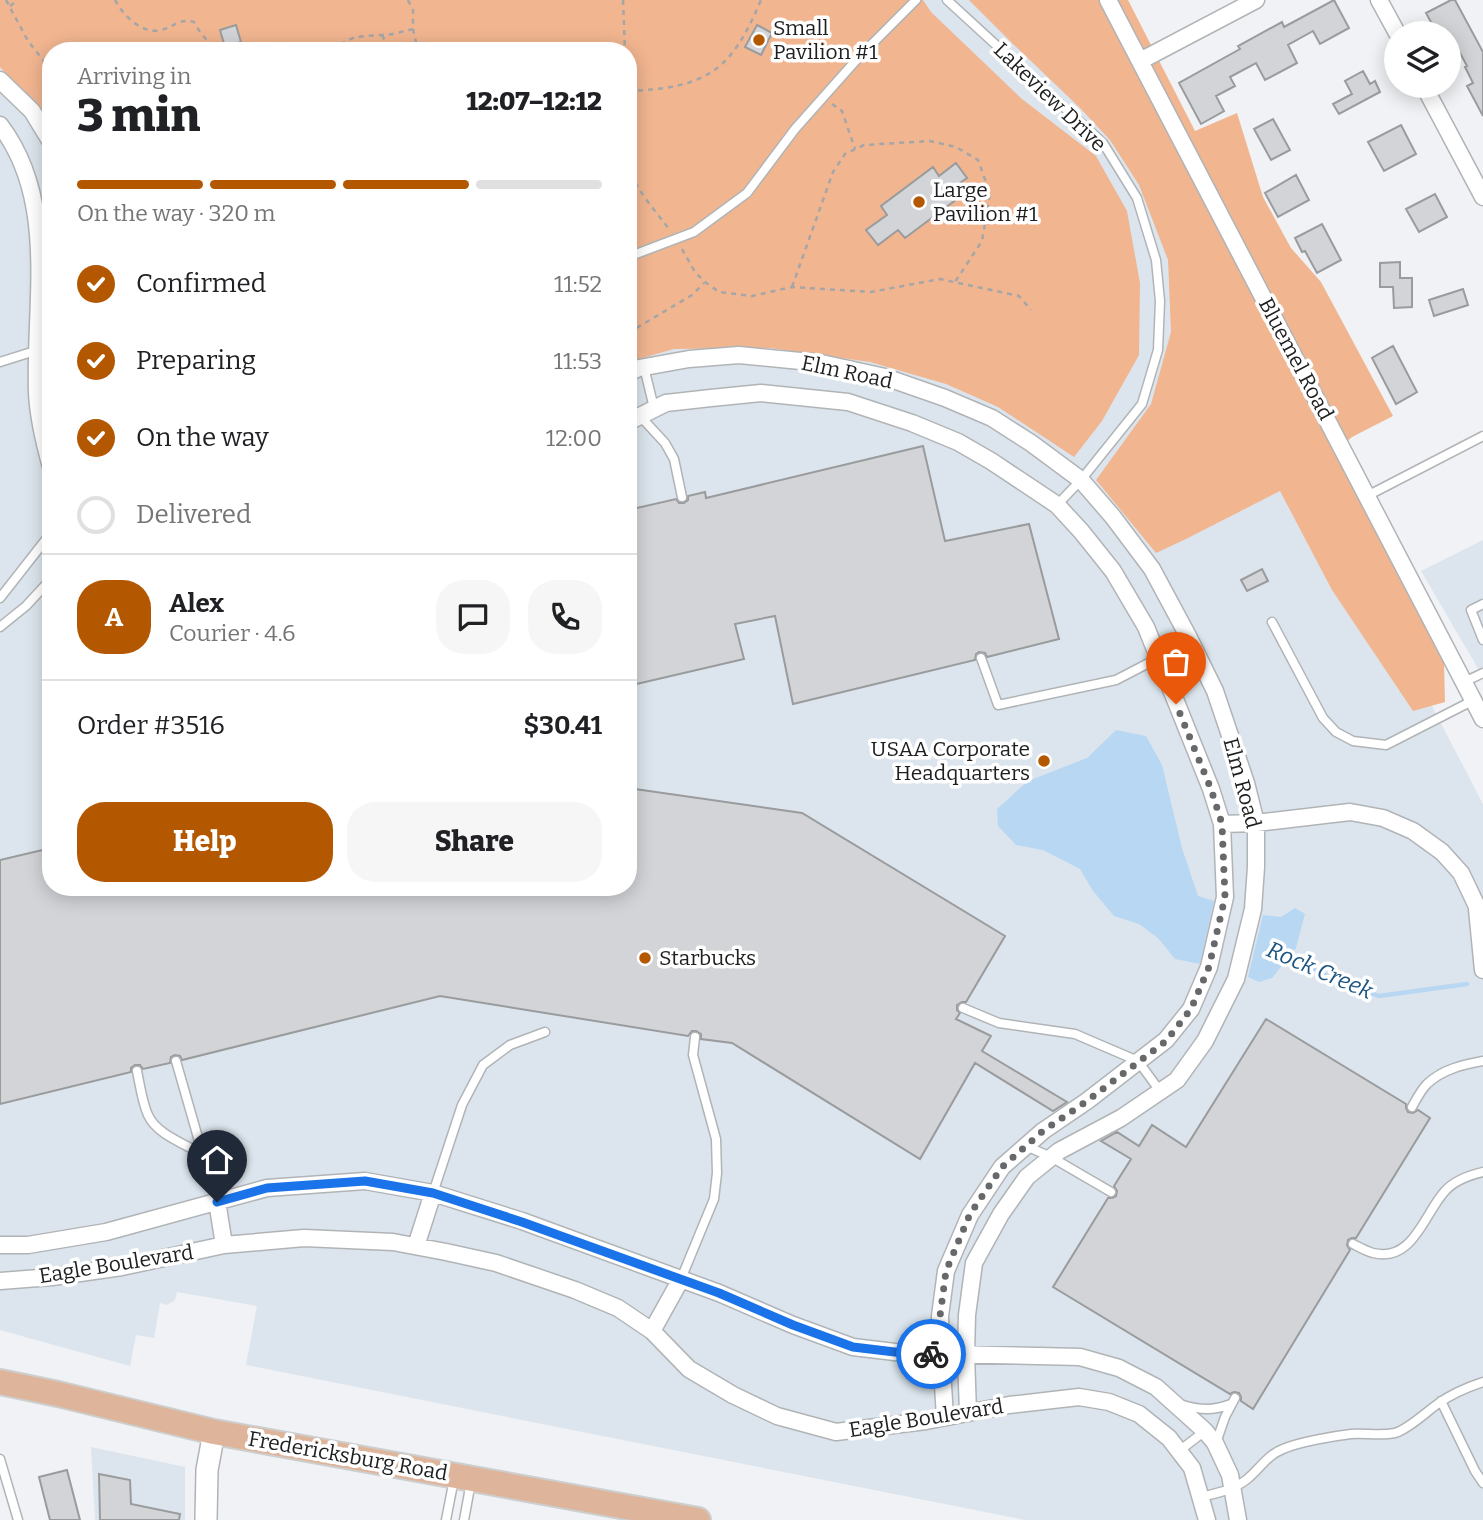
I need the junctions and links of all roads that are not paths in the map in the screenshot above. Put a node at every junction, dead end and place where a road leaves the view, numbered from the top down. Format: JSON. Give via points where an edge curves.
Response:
{"nodes":[{"id":1,"x":916,"y":0,"type":"edge"},
{"id":2,"x":947,"y":0,"type":"edge"},
{"id":3,"x":1108,"y":0,"type":"edge"},
{"id":4,"x":1256,"y":0,"type":"edge"},
{"id":5,"x":1379,"y":0,"type":"edge"},
{"id":6,"x":1390,"y":21,"type":"edge"},
{"id":7,"x":1140,"y":61,"type":"junction"},
{"id":8,"x":0,"y":80,"type":"edge"},
{"id":9,"x":1430,"y":98,"type":"edge"},
{"id":10,"x":0,"y":125,"type":"edge"},
{"id":11,"x":42,"y":127,"type":"edge"},
{"id":12,"x":1483,"y":197,"type":"edge"},
{"id":13,"x":637,"y":254,"type":"edge"},
{"id":14,"x":42,"y":321,"type":"edge"},
{"id":15,"x":42,"y":351,"type":"edge"},
{"id":16,"x":0,"y":362,"type":"edge"},
{"id":17,"x":42,"y":362,"type":"edge"},
{"id":18,"x":644,"y":367,"type":"junction"},
{"id":19,"x":637,"y":370,"type":"edge"},
{"id":20,"x":641,"y":416,"type":"edge"},
{"id":21,"x":42,"y":430,"type":"edge"},
{"id":22,"x":1483,"y":436,"type":"edge"},
{"id":23,"x":1081,"y":480,"type":"junction"},
{"id":24,"x":1367,"y":496,"type":"junction"},
{"id":25,"x":682,"y":497,"type":"dead end"},
{"id":26,"x":1057,"y":505,"type":"junction"},
{"id":27,"x":42,"y":544,"type":"edge"},
{"id":28,"x":42,"y":589,"type":"edge"},
{"id":29,"x":0,"y":598,"type":"edge"},
{"id":30,"x":1483,"y":604,"type":"edge"},
{"id":31,"x":1272,"y":622,"type":"dead end"},
{"id":32,"x":0,"y":627,"type":"edge"},
{"id":33,"x":1483,"y":640,"type":"edge"},
{"id":34,"x":1191,"y":641,"type":"junction"},
{"id":35,"x":981,"y":658,"type":"dead end"},
{"id":36,"x":1158,"y":658,"type":"junction"},
{"id":37,"x":1483,"y":673,"type":"edge"},
{"id":38,"x":1464,"y":682,"type":"junction"},
{"id":39,"x":1474,"y":700,"type":"junction"},
{"id":40,"x":1483,"y":719,"type":"edge"},
{"id":41,"x":1256,"y":822,"type":"junction"},
{"id":42,"x":1222,"y":824,"type":"junction"},
{"id":43,"x":1480,"y":913,"type":"edge"},
{"id":44,"x":1483,"y":970,"type":"edge"},
{"id":45,"x":963,"y":1008,"type":"dead end"},
{"id":46,"x":545,"y":1032,"type":"dead end"},
{"id":47,"x":695,"y":1037,"type":"dead end"},
{"id":48,"x":176,"y":1061,"type":"dead end"},
{"id":49,"x":1138,"y":1061,"type":"junction"},
{"id":50,"x":1483,"y":1061,"type":"edge"},
{"id":51,"x":137,"y":1071,"type":"dead end"},
{"id":52,"x":1160,"y":1091,"type":"junction"},
{"id":53,"x":1412,"y":1107,"type":"dead end"},
{"id":54,"x":1026,"y":1146,"type":"junction"},
{"id":55,"x":203,"y":1156,"type":"junction"},
{"id":56,"x":1051,"y":1157,"type":"junction"},
{"id":57,"x":1483,"y":1172,"type":"edge"},
{"id":58,"x":1111,"y":1192,"type":"dead end"},
{"id":59,"x":433,"y":1193,"type":"junction"},
{"id":60,"x":217,"y":1202,"type":"junction"},
{"id":61,"x":1353,"y":1244,"type":"dead end"},
{"id":62,"x":0,"y":1245,"type":"edge"},
{"id":63,"x":224,"y":1245,"type":"junction"},
{"id":64,"x":416,"y":1246,"type":"junction"},
{"id":65,"x":681,"y":1279,"type":"junction"},
{"id":66,"x":0,"y":1281,"type":"edge"},
{"id":67,"x":652,"y":1331,"type":"junction"},
{"id":68,"x":941,"y":1354,"type":"junction"},
{"id":69,"x":966,"y":1355,"type":"junction"},
{"id":70,"x":0,"y":1382,"type":"edge"},
{"id":71,"x":1483,"y":1382,"type":"edge"},
{"id":72,"x":1441,"y":1401,"type":"junction"},
{"id":73,"x":1173,"y":1402,"type":"junction"},
{"id":74,"x":968,"y":1413,"type":"junction"},
{"id":75,"x":945,"y":1417,"type":"junction"},
{"id":76,"x":214,"y":1432,"type":"junction"},
{"id":77,"x":1210,"y":1437,"type":"junction"},
{"id":78,"x":1179,"y":1451,"type":"junction"},
{"id":79,"x":0,"y":1459,"type":"edge"},
{"id":80,"x":463,"y":1477,"type":"junction"},
{"id":81,"x":1483,"y":1483,"type":"edge"},
{"id":82,"x":1232,"y":1488,"type":"junction"},
{"id":83,"x":1201,"y":1497,"type":"junction"},
{"id":84,"x":18,"y":1520,"type":"edge"},
{"id":85,"x":206,"y":1520,"type":"edge"},
{"id":86,"x":446,"y":1520,"type":"edge"},
{"id":87,"x":464,"y":1520,"type":"edge"},
{"id":88,"x":698,"y":1520,"type":"edge"},
{"id":89,"x":1207,"y":1520,"type":"edge"},
{"id":90,"x":1238,"y":1520,"type":"edge"}],
"edges":[{"from":1,"to":13,"type":"lane","via":[[822,98],[747,193],[694,232]]},
{"from":2,"to":23,"type":"lane","name":"Lakeview Drive","via":[[1103,143],[1137,198],[1156,260],[1158,350],[1142,404]]},
{"from":3,"to":7,"type":"street","name":"Bluemel Road"},
{"from":4,"to":7,"type":"street"},
{"from":5,"to":6,"type":"street"},
{"from":7,"to":24,"type":"street","name":"Bluemel Road"},
{"from":8,"to":11,"type":"street"},
{"from":9,"to":12,"type":"street"},
{"from":10,"to":14,"type":"street","via":[[29,180],[37,227]]},
{"from":15,"to":16,"type":"lane"},
{"from":17,"to":21,"type":"street","via":[[37,393]]},
{"from":18,"to":19,"type":"street","name":"Elm Road"},
{"from":18,"to":20,"type":"lane"},
{"from":18,"to":23,"type":"street","name":"Elm Road","via":[[739,355],[821,363],[886,377],[992,418]]},
{"from":20,"to":25,"type":"lane","via":[[674,458]]},
{"from":20,"to":26,"type":"street","name":"Elm Road","via":[[666,403],[761,393],[848,402],[958,442]]},
{"from":22,"to":24,"type":"lane"},
{"from":23,"to":26,"type":"lane","name":"Lakeview Drive"},
{"from":23,"to":34,"type":"street","name":"Elm Road","via":[[1152,569]]},
{"from":24,"to":38,"type":"street","name":"Bluemel Road"},
{"from":26,"to":36,"type":"street","name":"Elm Road","via":[[1113,571],[1146,627]]},
{"from":27,"to":29,"type":"lane"},
{"from":28,"to":32,"type":"lane"},
{"from":30,"to":33,"type":"lane","via":[[1471,610]]},
{"from":31,"to":39,"type":"lane","via":[[1323,718],[1353,741],[1386,745]]},
{"from":34,"to":36,"type":"lane"},
{"from":34,"to":41,"type":"street","name":"Elm Road","via":[[1215,691]]},
{"from":35,"to":36,"type":"lane","via":[[998,705],[1116,680]]},
{"from":36,"to":42,"type":"street","name":"Elm Road"},
{"from":37,"to":38,"type":"lane"},
{"from":38,"to":39,"type":"street","name":"Bluemel Road"},
{"from":39,"to":40,"type":"street","name":"Bluemel Road"},
{"from":41,"to":42,"type":"street"},
{"from":41,"to":43,"type":"street","via":[[1350,812],[1383,818],[1442,852],[1461,873]]},
{"from":41,"to":52,"type":"street","name":"Elm Road","via":[[1254,909],[1237,979],[1205,1041],[1177,1080]]},
{"from":42,"to":49,"type":"street","name":"Elm Road","via":[[1225,897],[1209,967],[1191,1009],[1166,1041]]},
{"from":43,"to":44,"type":"street"},
{"from":45,"to":49,"type":"lane","via":[[999,1023],[1075,1034]]},
{"from":46,"to":59,"type":"lane","via":[[510,1045],[483,1065],[462,1105]]},
{"from":47,"to":65,"type":"lane","via":[[693,1055],[716,1139],[717,1173],[713,1199]]},
{"from":48,"to":55,"type":"lane"},
{"from":49,"to":52,"type":"lane"},
{"from":49,"to":54,"type":"street","name":"Elm Road"},
{"from":50,"to":53,"type":"lane","via":[[1444,1071],[1425,1085]]},
{"from":51,"to":55,"type":"lane","via":[[153,1124]]},
{"from":52,"to":56,"type":"street","name":"Elm Road"},
{"from":54,"to":56,"type":"lane"},
{"from":54,"to":68,"type":"street","name":"Elm Road","via":[[1002,1167],[970,1214],[946,1271]]},
{"from":55,"to":60,"type":"lane"},
{"from":56,"to":58,"type":"lane"},
{"from":56,"to":69,"type":"street","name":"Elm Road","via":[[1027,1177],[974,1263]]},
{"from":57,"to":61,"type":"lane","via":[[1446,1189],[1416,1236],[1394,1254],[1373,1253]]},
{"from":59,"to":60,"type":"street","name":"Eagle Boulevard","via":[[365,1181],[267,1188]]},
{"from":59,"to":64,"type":"street"},
{"from":59,"to":65,"type":"street","name":"Eagle Boulevard"},
{"from":60,"to":62,"type":"street","name":"Eagle Boulevard","via":[[106,1232],[29,1245]]},
{"from":60,"to":63,"type":"street"},
{"from":63,"to":64,"type":"street","name":"Eagle Boulevard","via":[[304,1238]]},
{"from":63,"to":66,"type":"street","name":"Eagle Boulevard","via":[[122,1267]]},
{"from":64,"to":67,"type":"street","name":"Eagle Boulevard","via":[[496,1263],[575,1290],[618,1308]]},
{"from":65,"to":67,"type":"street"},
{"from":65,"to":68,"type":"street","name":"Eagle Boulevard","via":[[853,1347]]},
{"from":67,"to":75,"type":"street","name":"Eagle Boulevard","via":[[689,1369],[777,1416],[836,1432]]},
{"from":68,"to":69,"type":"street","name":"Eagle Boulevard"},
{"from":68,"to":75,"type":"street","name":"Elm Road"},
{"from":69,"to":73,"type":"street","name":"Eagle Boulevard","via":[[1080,1357],[1119,1368],[1156,1387]]},
{"from":69,"to":74,"type":"street","name":"Elm Road"},
{"from":70,"to":76,"type":"main road","name":"Fredericksburg Road"},
{"from":71,"to":72,"type":"lane"},
{"from":72,"to":81,"type":"lane"},
{"from":72,"to":82,"type":"lane","via":[[1396,1432],[1351,1434],[1280,1450]]},
{"from":73,"to":77,"type":"street","name":"Eagle Boulevard"},
{"from":73,"to":77,"type":"lane","via":[[1212,1410],[1233,1401]]},
{"from":74,"to":75,"type":"street","name":"Eagle Boulevard"},
{"from":74,"to":78,"type":"street","name":"Eagle Boulevard","via":[[1079,1397],[1109,1402],[1139,1414]]},
{"from":76,"to":80,"type":"main road","name":"Fredericksburg Road"},
{"from":76,"to":85,"type":"street","via":[[207,1470]]},
{"from":77,"to":78,"type":"lane"},
{"from":77,"to":82,"type":"street","name":"Eagle Boulevard"},
{"from":78,"to":83,"type":"street","name":"Eagle Boulevard","via":[[1192,1468]]},
{"from":79,"to":84,"type":"lane"},
{"from":80,"to":86,"type":"lane"},
{"from":80,"to":87,"type":"lane"},
{"from":80,"to":88,"type":"main road","name":"Fredericksburg Road"},
{"from":82,"to":83,"type":"lane"},
{"from":82,"to":90,"type":"street","name":"Eagle Boulevard"},
{"from":83,"to":89,"type":"street","name":"Eagle Boulevard"}]}
